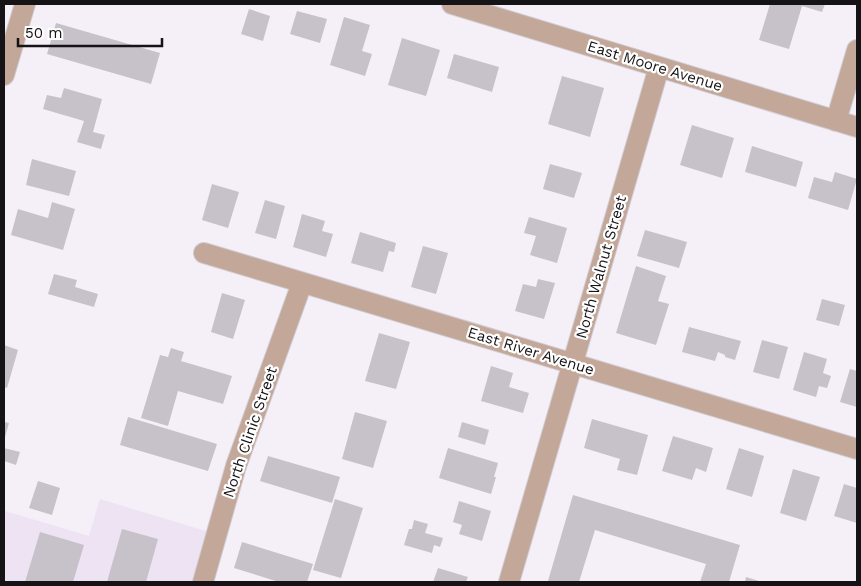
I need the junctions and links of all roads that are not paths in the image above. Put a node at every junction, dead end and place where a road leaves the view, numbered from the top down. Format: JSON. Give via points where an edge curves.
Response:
{"nodes":[{"id":1,"x":25,"y":4,"type":"edge"},
{"id":2,"x":452,"y":4,"type":"edge"},
{"id":3,"x":857,"y":50,"type":"edge"},
{"id":4,"x":659,"y":67,"type":"junction"},
{"id":5,"x":4,"y":75,"type":"edge"},
{"id":6,"x":836,"y":120,"type":"junction"},
{"id":7,"x":857,"y":127,"type":"edge"},
{"id":8,"x":204,"y":253,"type":"dead end"},
{"id":9,"x":302,"y":283,"type":"junction"},
{"id":10,"x":573,"y":364,"type":"junction"},
{"id":11,"x":857,"y":449,"type":"edge"},
{"id":12,"x":202,"y":582,"type":"edge"},
{"id":13,"x":509,"y":582,"type":"edge"}],
"edges":[{"from":1,"to":5,"type":"street"},
{"from":2,"to":4,"type":"street","name":"East Moore Avenue"},
{"from":3,"to":6,"type":"street"},
{"from":4,"to":6,"type":"street","name":"East Moore Avenue"},
{"from":4,"to":10,"type":"street","name":"North Walnut Street"},
{"from":6,"to":7,"type":"street","name":"East Moore Avenue"},
{"from":8,"to":9,"type":"street","name":"East River Avenue"},
{"from":9,"to":10,"type":"street","name":"East River Avenue"},
{"from":9,"to":12,"type":"street","name":"North Clinic Street","via":[[236,466]]},
{"from":10,"to":11,"type":"street","name":"East River Avenue"},
{"from":10,"to":13,"type":"street","name":"North Walnut Street"}]}
